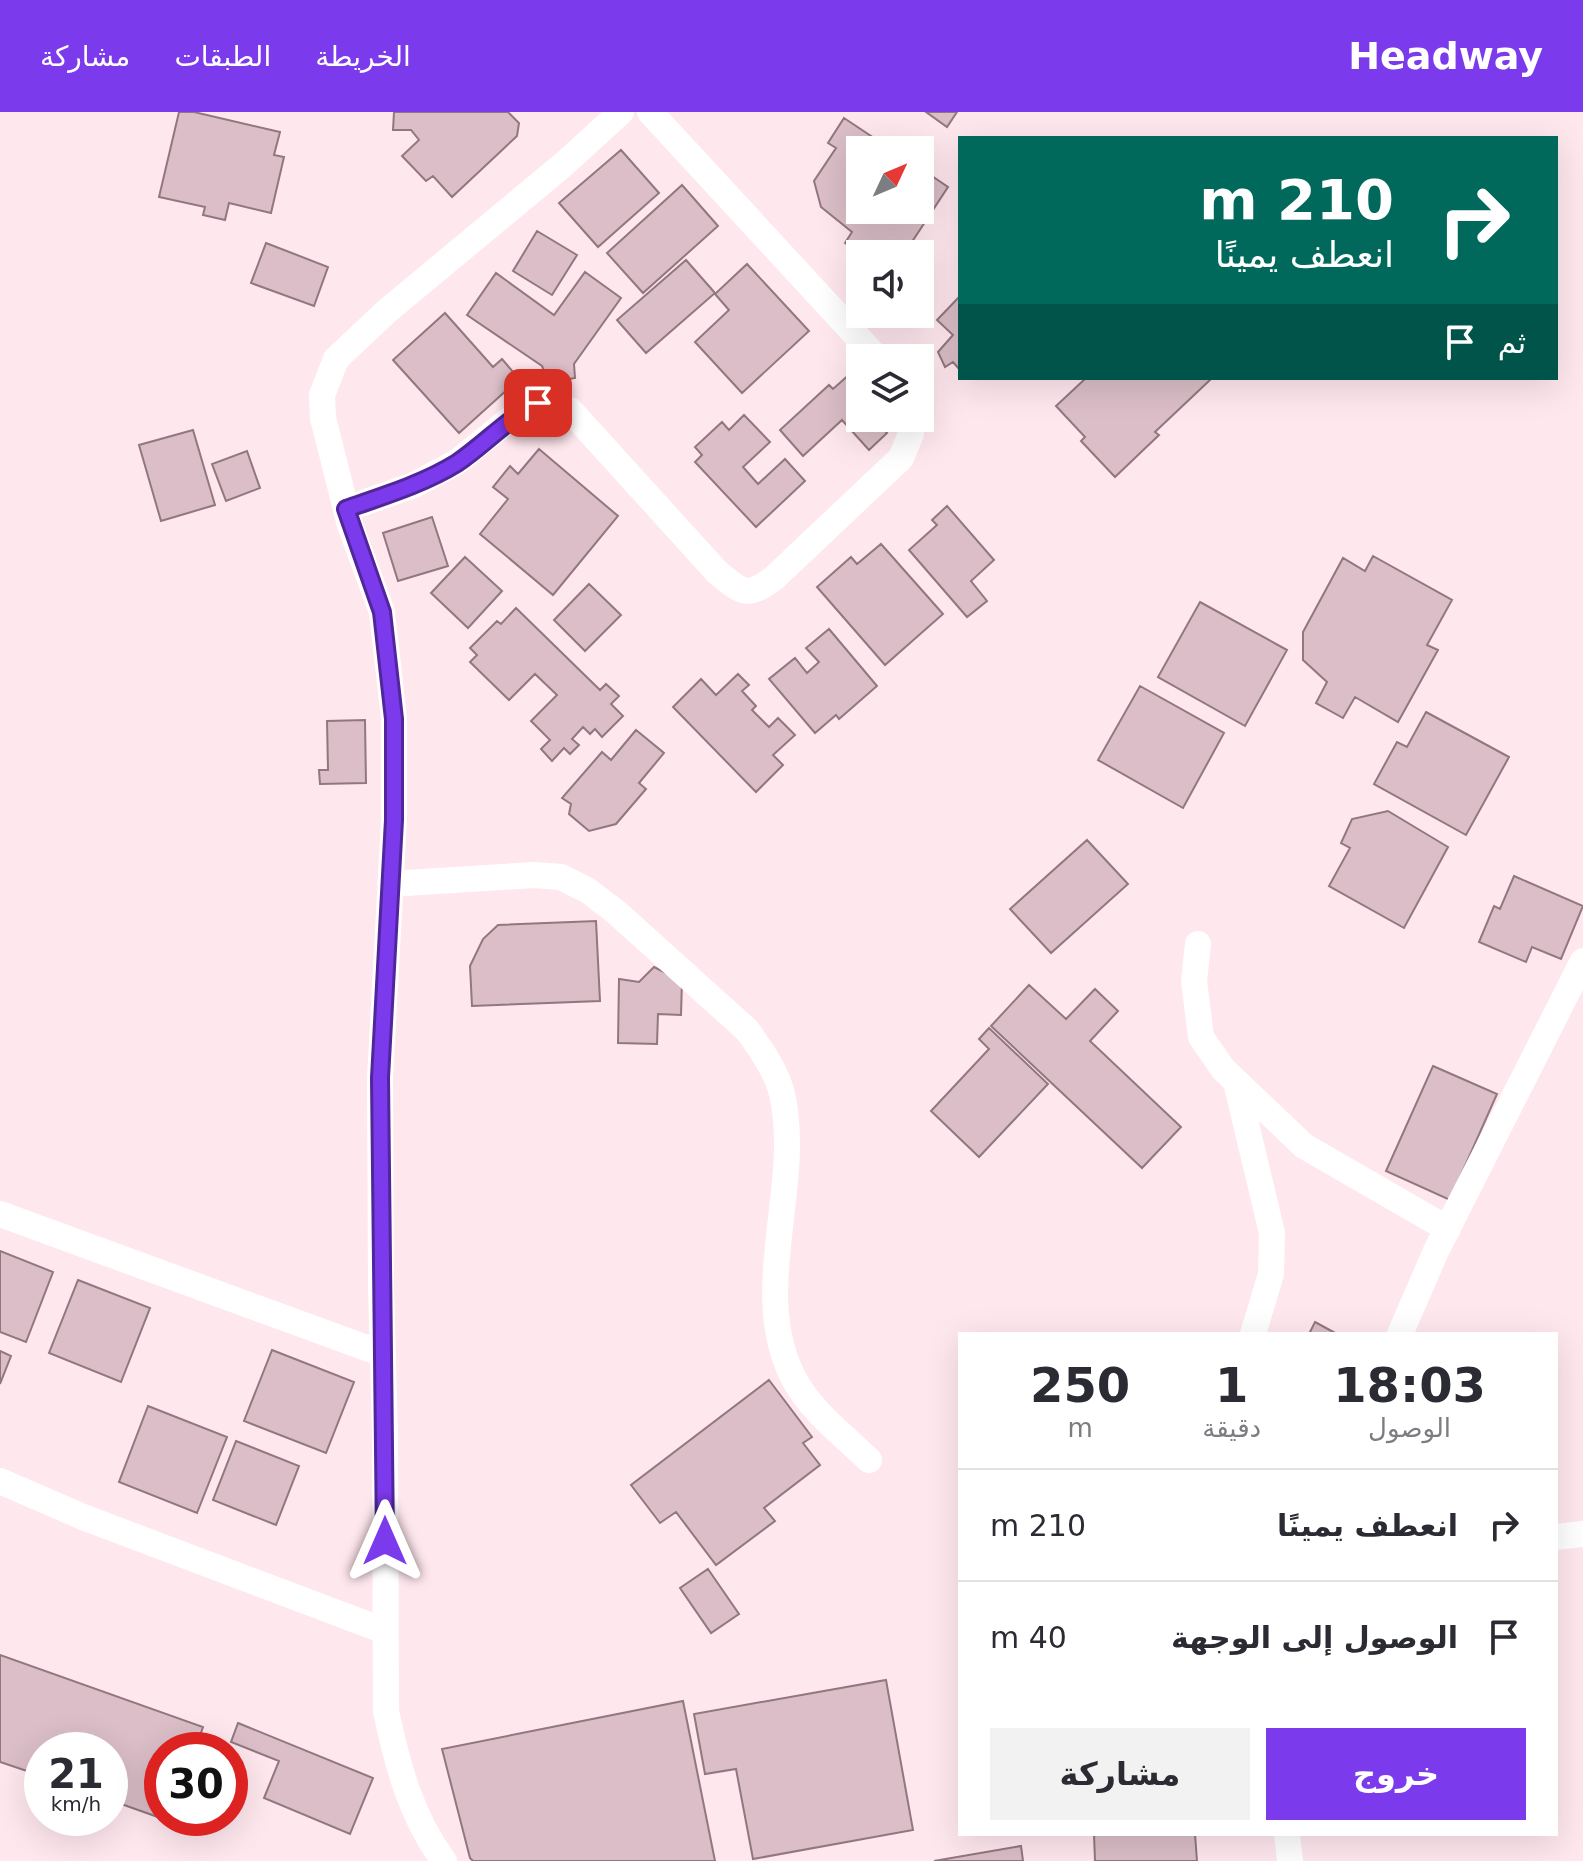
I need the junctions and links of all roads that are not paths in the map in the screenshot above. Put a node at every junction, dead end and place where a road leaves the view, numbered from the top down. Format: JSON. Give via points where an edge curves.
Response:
{"nodes":[{"id":1,"x":621,"y":112,"type":"edge"},
{"id":2,"x":650,"y":112,"type":"edge"},
{"id":3,"x":864,"y":344,"type":"edge"},
{"id":4,"x":911,"y":432,"type":"edge"},
{"id":5,"x":346,"y":509,"type":"junction"},
{"id":6,"x":390,"y":884,"type":"junction"},
{"id":7,"x":1198,"y":944,"type":"dead end"},
{"id":8,"x":1580,"y":976,"type":"edge"},
{"id":9,"x":1236,"y":1082,"type":"junction"},
{"id":10,"x":0,"y":1214,"type":"edge"},
{"id":11,"x":1448,"y":1229,"type":"junction"},
{"id":12,"x":1254,"y":1332,"type":"edge"},
{"id":13,"x":1401,"y":1332,"type":"edge"},
{"id":14,"x":383,"y":1354,"type":"junction"},
{"id":15,"x":869,"y":1460,"type":"dead end"},
{"id":16,"x":0,"y":1481,"type":"edge"},
{"id":17,"x":1583,"y":1534,"type":"edge"},
{"id":18,"x":1558,"y":1537,"type":"edge"},
{"id":19,"x":385,"y":1631,"type":"junction"},
{"id":20,"x":1287,"y":1836,"type":"edge"},
{"id":21,"x":444,"y":1861,"type":"edge"},
{"id":22,"x":1290,"y":1861,"type":"edge"}],
"edges":[{"from":1,"to":5,"type":"street","via":[[336,359],[322,395],[323,418]]},
{"from":2,"to":3,"type":"street"},
{"from":4,"to":5,"type":"street","via":[[901,458],[774,578],[751,592],[717,572],[570,410],[538,403],[457,462],[414,485]]},
{"from":5,"to":6,"type":"street","via":[[382,612],[394,719]]},
{"from":6,"to":14,"type":"street","via":[[380,1078]]},
{"from":6,"to":15,"type":"street","via":[[561,877],[616,912],[747,1030],[781,1092],[787,1133],[775,1293],[780,1343],[795,1380],[819,1412]]},
{"from":7,"to":9,"type":"street","via":[[1194,981],[1201,1037]]},
{"from":8,"to":11,"type":"street"},
{"from":9,"to":11,"type":"street","via":[[1304,1146]]},
{"from":9,"to":12,"type":"street","via":[[1272,1233],[1271,1274]]},
{"from":10,"to":14,"type":"street"},
{"from":11,"to":13,"type":"street"},
{"from":14,"to":19,"type":"street"},
{"from":16,"to":19,"type":"street"},
{"from":17,"to":18,"type":"street"},
{"from":19,"to":21,"type":"street","via":[[386,1711],[396,1755],[412,1805]]},
{"from":20,"to":22,"type":"street"}]}
